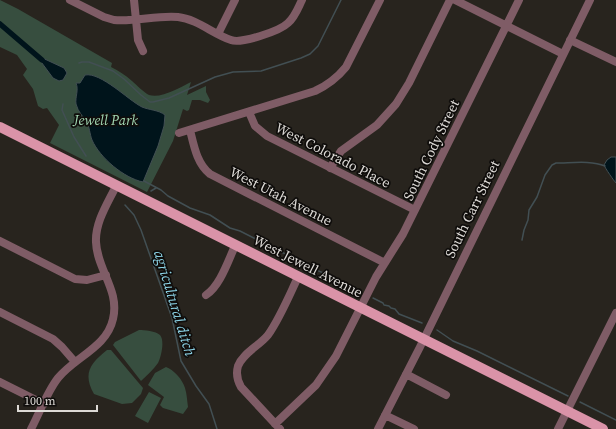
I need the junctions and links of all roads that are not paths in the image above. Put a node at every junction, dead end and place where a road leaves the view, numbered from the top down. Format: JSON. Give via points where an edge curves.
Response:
{"nodes":[{"id":1,"x":70,"y":0,"type":"edge"},
{"id":2,"x":134,"y":0,"type":"edge"},
{"id":3,"x":235,"y":0,"type":"edge"},
{"id":4,"x":302,"y":0,"type":"edge"},
{"id":5,"x":380,"y":0,"type":"edge"},
{"id":6,"x":450,"y":0,"type":"edge"},
{"id":7,"x":455,"y":0,"type":"edge"},
{"id":8,"x":520,"y":0,"type":"edge"},
{"id":9,"x":590,"y":0,"type":"edge"},
{"id":10,"x":136,"y":20,"type":"junction"},
{"id":11,"x":507,"y":26,"type":"junction"},
{"id":12,"x":218,"y":34,"type":"junction"},
{"id":13,"x":570,"y":40,"type":"junction"},
{"id":14,"x":143,"y":51,"type":"dead end"},
{"id":15,"x":563,"y":54,"type":"junction"},
{"id":16,"x":616,"y":62,"type":"edge"},
{"id":17,"x":249,"y":112,"type":"junction"},
{"id":18,"x":0,"y":127,"type":"edge"},
{"id":19,"x":190,"y":130,"type":"junction"},
{"id":20,"x":179,"y":133,"type":"dead end"},
{"id":21,"x":330,"y":168,"type":"junction"},
{"id":22,"x":116,"y":186,"type":"junction"},
{"id":23,"x":415,"y":210,"type":"junction"},
{"id":24,"x":0,"y":241,"type":"edge"},
{"id":25,"x":235,"y":246,"type":"junction"},
{"id":26,"x":385,"y":263,"type":"junction"},
{"id":27,"x":106,"y":275,"type":"junction"},
{"id":28,"x":298,"y":277,"type":"junction"},
{"id":29,"x":206,"y":295,"type":"dead end"},
{"id":30,"x":360,"y":308,"type":"junction"},
{"id":31,"x":0,"y":312,"type":"edge"},
{"id":32,"x":616,"y":313,"type":"edge"},
{"id":33,"x":423,"y":340,"type":"junction"},
{"id":34,"x":75,"y":362,"type":"junction"},
{"id":35,"x":406,"y":374,"type":"junction"},
{"id":36,"x":0,"y":382,"type":"edge"},
{"id":37,"x":446,"y":394,"type":"dead end"},
{"id":38,"x":44,"y":404,"type":"junction"},
{"id":39,"x":568,"y":411,"type":"junction"},
{"id":40,"x":385,"y":415,"type":"junction"},
{"id":41,"x":278,"y":426,"type":"edge"},
{"id":42,"x":31,"y":429,"type":"edge"},
{"id":43,"x":378,"y":429,"type":"edge"},
{"id":44,"x":414,"y":429,"type":"edge"},
{"id":45,"x":558,"y":429,"type":"edge"},
{"id":46,"x":603,"y":429,"type":"edge"}],
"edges":[{"from":1,"to":10,"type":"street","via":[[109,19]]},
{"from":2,"to":10,"type":"street"},
{"from":3,"to":12,"type":"street"},
{"from":4,"to":12,"type":"street","via":[[293,18],[281,28],[240,41]]},
{"from":5,"to":17,"type":"street","via":[[348,62],[335,79],[315,91]]},
{"from":6,"to":21,"type":"street","via":[[396,104],[377,125],[341,151]]},
{"from":7,"to":11,"type":"street"},
{"from":8,"to":11,"type":"street","name":"South Cody Street"},
{"from":9,"to":13,"type":"street","name":"South Carr Street"},
{"from":10,"to":12,"type":"street","via":[[180,17]]},
{"from":10,"to":14,"type":"street","via":[[138,40]]},
{"from":11,"to":15,"type":"street"},
{"from":11,"to":23,"type":"street","name":"South Cody Street"},
{"from":13,"to":15,"type":"street","name":"South Carr Street"},
{"from":13,"to":16,"type":"street"},
{"from":15,"to":33,"type":"street","name":"South Carr Street"},
{"from":17,"to":19,"type":"street"},
{"from":17,"to":21,"type":"street","name":"West Colorado Place","via":[[255,126],[263,133]]},
{"from":18,"to":22,"type":"main road","name":"West Jewell Avenue"},
{"from":19,"to":20,"type":"street"},
{"from":19,"to":26,"type":"street","name":"West Utah Avenue","via":[[200,162],[210,174]]},
{"from":21,"to":23,"type":"street","name":"West Colorado Place"},
{"from":22,"to":25,"type":"main road","name":"West Jewell Avenue"},
{"from":22,"to":27,"type":"street","via":[[97,231],[98,255]]},
{"from":23,"to":26,"type":"street","name":"South Cody Street"},
{"from":24,"to":27,"type":"street","via":[[75,278],[87,280]]},
{"from":25,"to":28,"type":"main road","name":"West Jewell Avenue"},
{"from":25,"to":29,"type":"street","via":[[216,285]]},
{"from":26,"to":30,"type":"street","name":"South Cody Street"},
{"from":27,"to":34,"type":"street","via":[[114,302],[110,328],[102,340]]},
{"from":28,"to":30,"type":"main road","name":"West Jewell Avenue"},
{"from":28,"to":41,"type":"street","via":[[271,329],[242,359],[237,370],[241,386]]},
{"from":30,"to":33,"type":"main road","name":"West Jewell Avenue"},
{"from":30,"to":41,"type":"street","name":"South Cody Street","via":[[324,376]]},
{"from":31,"to":34,"type":"street","via":[[56,341]]},
{"from":32,"to":39,"type":"street"},
{"from":33,"to":35,"type":"street","name":"South Carr Street"},
{"from":33,"to":39,"type":"main road","name":"West Jewell Avenue"},
{"from":34,"to":38,"type":"street","via":[[58,378]]},
{"from":35,"to":37,"type":"street"},
{"from":35,"to":40,"type":"street","name":"South Carr Street"},
{"from":36,"to":38,"type":"street"},
{"from":38,"to":42,"type":"street"},
{"from":39,"to":45,"type":"street"},
{"from":39,"to":46,"type":"main road","name":"West Jewell Avenue"},
{"from":40,"to":43,"type":"street","name":"South Carr Street"},
{"from":40,"to":44,"type":"street"}]}
